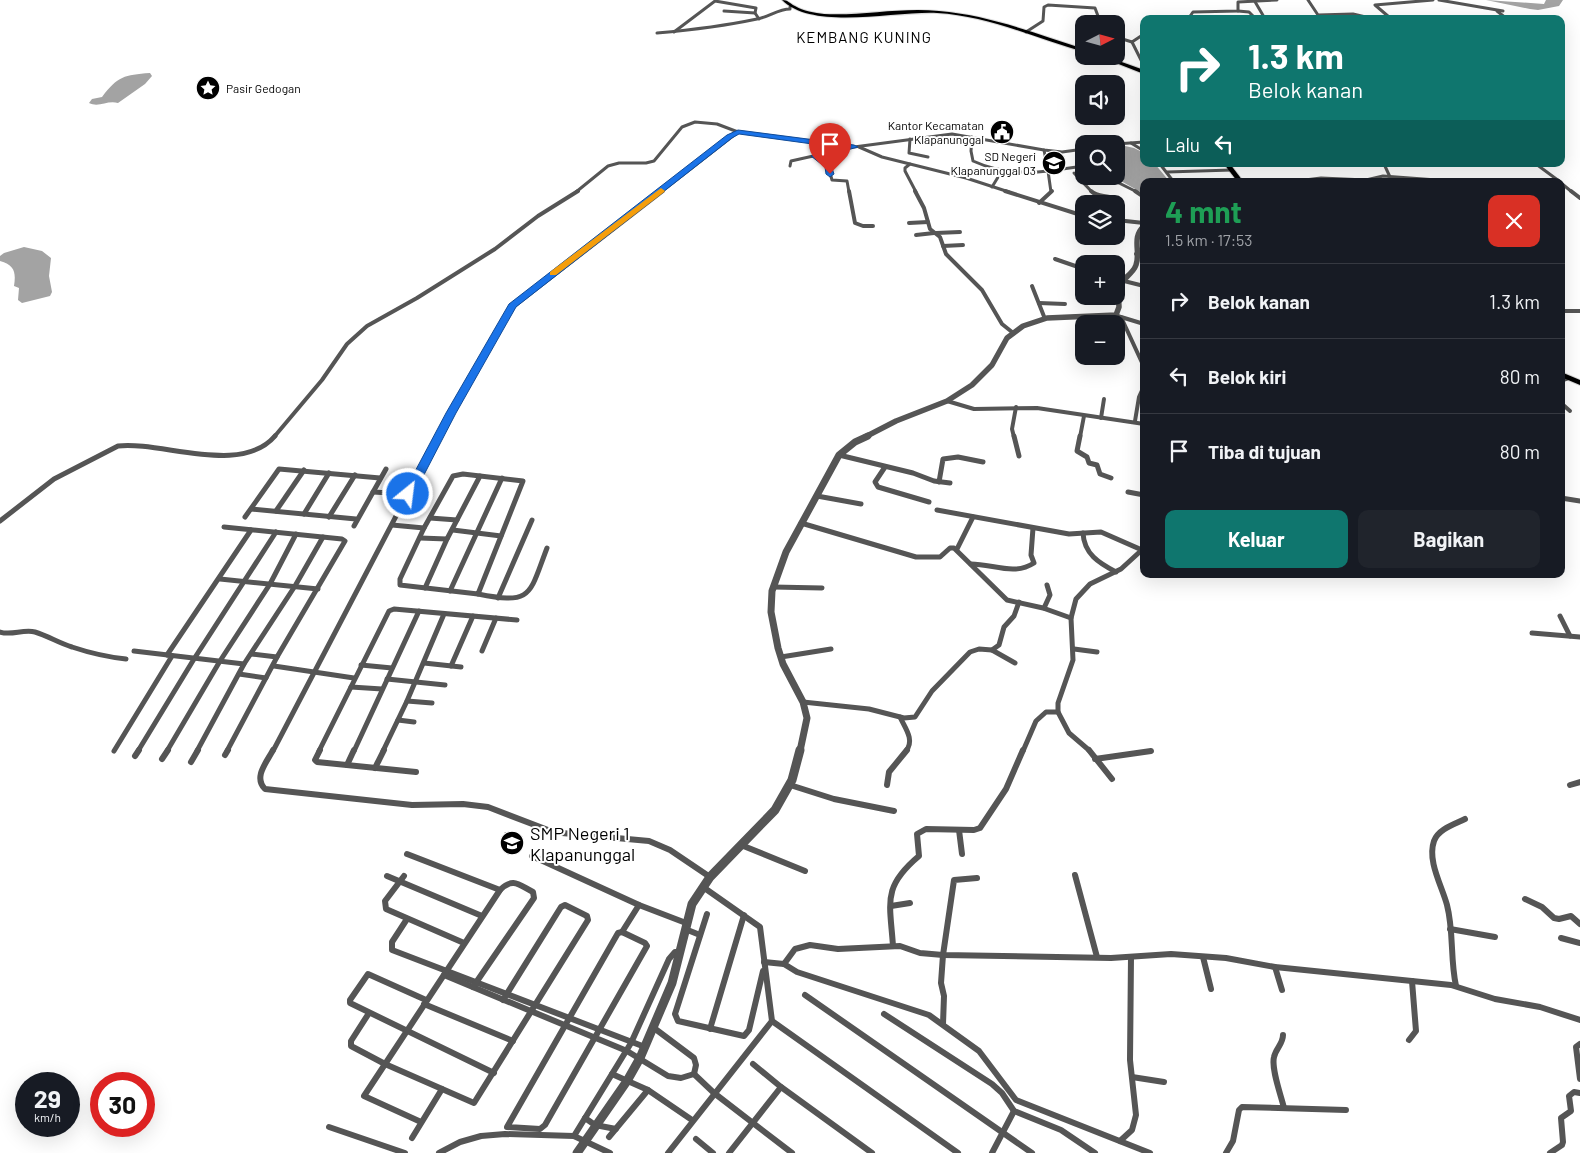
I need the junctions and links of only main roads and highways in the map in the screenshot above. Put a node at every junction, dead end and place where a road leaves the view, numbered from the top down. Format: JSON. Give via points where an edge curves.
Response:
{"nodes":[{"id":1,"x":784,"y":0,"type":"edge"},
{"id":2,"x":1075,"y":48,"type":"edge"},
{"id":3,"x":1125,"y":65,"type":"edge"},
{"id":4,"x":1140,"y":71,"type":"edge"},
{"id":5,"x":1230,"y":167,"type":"edge"},
{"id":6,"x":1238,"y":178,"type":"edge"},
{"id":7,"x":1565,"y":378,"type":"edge"},
{"id":8,"x":1580,"y":384,"type":"edge"}],
"edges":[{"from":1,"to":2,"type":"main road","via":[[790,7],[827,15],[938,12],[1026,32]]},
{"from":3,"to":4,"type":"main road"},
{"from":5,"to":6,"type":"main road"},
{"from":7,"to":8,"type":"main road"}]}
